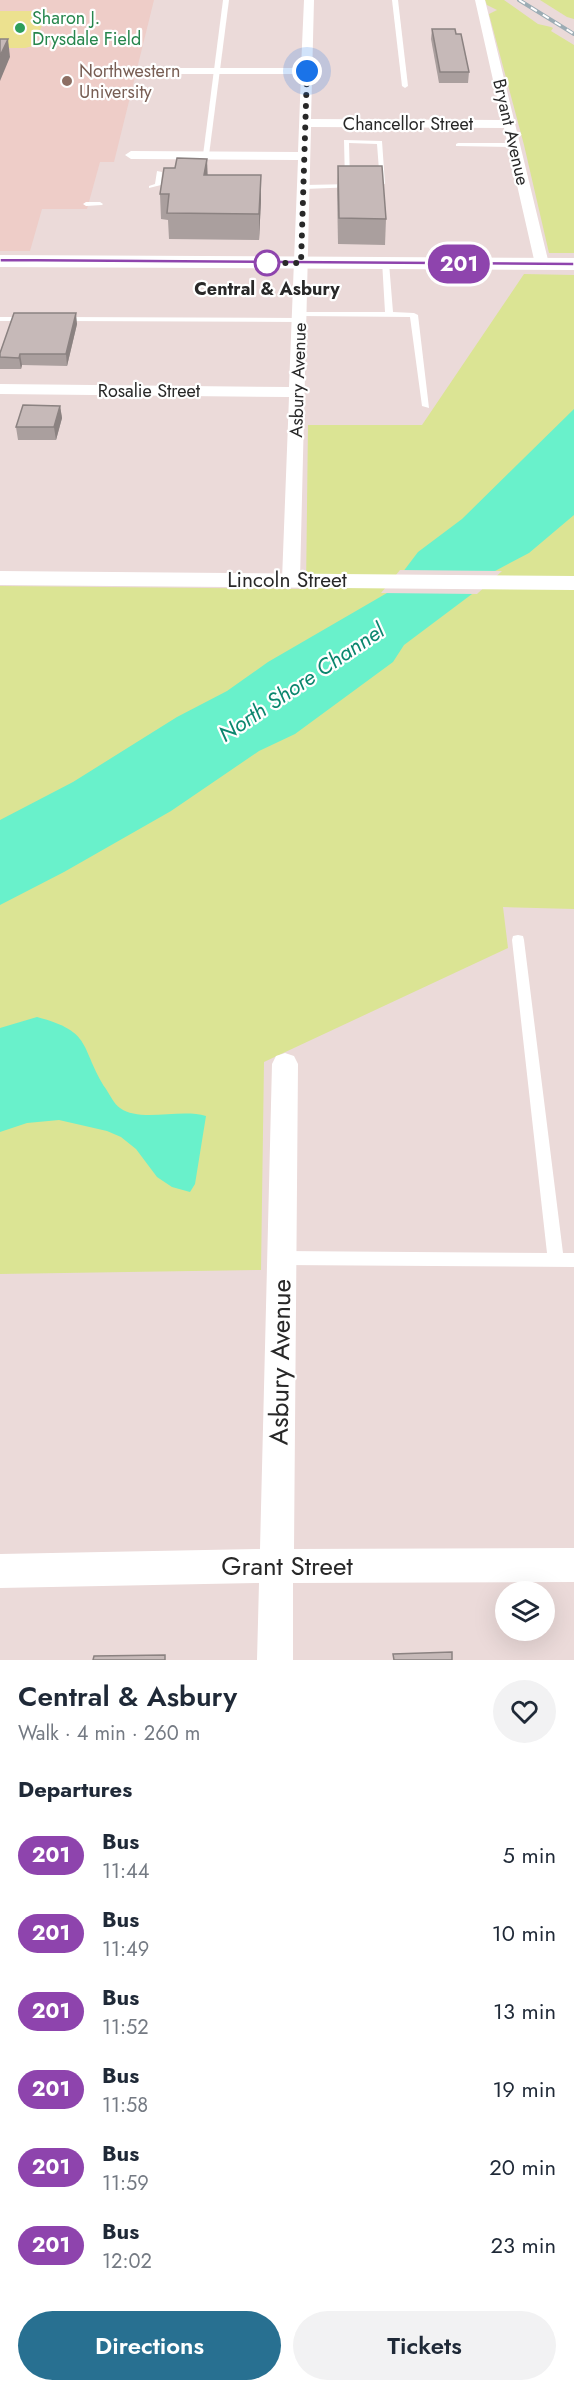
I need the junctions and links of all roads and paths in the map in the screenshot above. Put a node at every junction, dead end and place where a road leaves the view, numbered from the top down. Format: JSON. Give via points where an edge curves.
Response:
{"nodes":[{"id":1,"x":226,"y":0,"type":"edge"},
{"id":2,"x":309,"y":0,"type":"edge"},
{"id":3,"x":395,"y":0,"type":"edge"},
{"id":4,"x":480,"y":0,"type":"edge"},
{"id":5,"x":145,"y":70,"type":"dead end"},
{"id":6,"x":217,"y":71,"type":"junction"},
{"id":7,"x":307,"y":71,"type":"junction"},
{"id":8,"x":405,"y":86,"type":"dead end"},
{"id":9,"x":306,"y":123,"type":"junction"},
{"id":10,"x":510,"y":124,"type":"junction"},
{"id":11,"x":458,"y":145,"type":"dead end"},
{"id":12,"x":514,"y":145,"type":"junction"},
{"id":13,"x":131,"y":155,"type":"dead end"},
{"id":14,"x":206,"y":155,"type":"junction"},
{"id":15,"x":305,"y":156,"type":"junction"},
{"id":16,"x":159,"y":171,"type":"dead end"},
{"id":17,"x":158,"y":185,"type":"dead end"},
{"id":18,"x":347,"y":186,"type":"junction"},
{"id":19,"x":365,"y":186,"type":"edge"},
{"id":20,"x":374,"y":186,"type":"edge"},
{"id":21,"x":304,"y":187,"type":"junction"},
{"id":22,"x":86,"y":204,"type":"dead end"},
{"id":23,"x":100,"y":204,"type":"dead end"},
{"id":24,"x":0,"y":261,"type":"edge"},
{"id":25,"x":301,"y":263,"type":"junction"},
{"id":26,"x":385,"y":263,"type":"junction"},
{"id":27,"x":542,"y":264,"type":"junction"},
{"id":28,"x":574,"y":264,"type":"edge"},
{"id":29,"x":389,"y":315,"type":"junction"},
{"id":30,"x":300,"y":317,"type":"junction"},
{"id":31,"x":0,"y":319,"type":"edge"},
{"id":32,"x":35,"y":319,"type":"edge"},
{"id":33,"x":46,"y":319,"type":"edge"},
{"id":34,"x":0,"y":389,"type":"edge"},
{"id":35,"x":297,"y":392,"type":"junction"},
{"id":36,"x":426,"y":406,"type":"dead end"},
{"id":37,"x":0,"y":578,"type":"edge"},
{"id":38,"x":291,"y":580,"type":"junction"},
{"id":39,"x":574,"y":583,"type":"edge"},
{"id":40,"x":518,"y":940,"type":"dead end"},
{"id":41,"x":285,"y":1064,"type":"dead end"},
{"id":42,"x":282,"y":1258,"type":"junction"},
{"id":43,"x":556,"y":1260,"type":"junction"},
{"id":44,"x":574,"y":1260,"type":"edge"},
{"id":45,"x":276,"y":1565,"type":"junction"},
{"id":46,"x":574,"y":1565,"type":"edge"},
{"id":47,"x":0,"y":1571,"type":"edge"},
{"id":48,"x":274,"y":1660,"type":"edge"}],
"edges":[{"from":1,"to":6,"type":"lane"},
{"from":2,"to":7,"type":"street","name":"Asbury Avenue"},
{"from":3,"to":8,"type":"lane"},
{"from":4,"to":10,"type":"street","name":"Bryant Avenue"},
{"from":5,"to":6,"type":"street"},
{"from":6,"to":7,"type":"street"},
{"from":6,"to":14,"type":"lane"},
{"from":7,"to":9,"type":"street","name":"Asbury Avenue"},
{"from":9,"to":10,"type":"street","name":"Chancellor Street"},
{"from":9,"to":15,"type":"street","name":"Asbury Avenue"},
{"from":10,"to":12,"type":"street","name":"Bryant Avenue"},
{"from":11,"to":12,"type":"lane"},
{"from":12,"to":27,"type":"street","name":"Bryant Avenue"},
{"from":13,"to":14,"type":"street"},
{"from":14,"to":15,"type":"street"},
{"from":15,"to":21,"type":"street","name":"Asbury Avenue"},
{"from":16,"to":17,"type":"lane"},
{"from":18,"to":19,"type":"lane"},
{"from":18,"to":20,"type":"lane","via":[[346,141],[380,142],[383,186]]},
{"from":18,"to":21,"type":"lane"},
{"from":21,"to":25,"type":"street","name":"Asbury Avenue"},
{"from":22,"to":23,"type":"lane"},
{"from":24,"to":25,"type":"main road"},
{"from":25,"to":26,"type":"main road"},
{"from":25,"to":30,"type":"street","name":"Asbury Avenue"},
{"from":26,"to":27,"type":"main road"},
{"from":26,"to":29,"type":"lane"},
{"from":27,"to":28,"type":"main road"},
{"from":29,"to":30,"type":"lane"},
{"from":29,"to":36,"type":"lane","via":[[414,315]]},
{"from":30,"to":33,"type":"lane"},
{"from":30,"to":35,"type":"street","name":"Asbury Avenue"},
{"from":31,"to":32,"type":"lane"},
{"from":34,"to":35,"type":"street","name":"Rosalie Street"},
{"from":35,"to":38,"type":"street","name":"Asbury Avenue"},
{"from":37,"to":38,"type":"street","name":"Lincoln Street"},
{"from":38,"to":39,"type":"street","name":"Lincoln Street"},
{"from":40,"to":43,"type":"lane"},
{"from":41,"to":42,"type":"street","name":"Asbury Avenue"},
{"from":42,"to":43,"type":"lane"},
{"from":42,"to":45,"type":"street","name":"Asbury Avenue"},
{"from":43,"to":44,"type":"lane"},
{"from":45,"to":46,"type":"street","name":"Grant Street"},
{"from":45,"to":47,"type":"street","name":"Grant Street"},
{"from":45,"to":48,"type":"street","name":"Asbury Avenue"}]}
